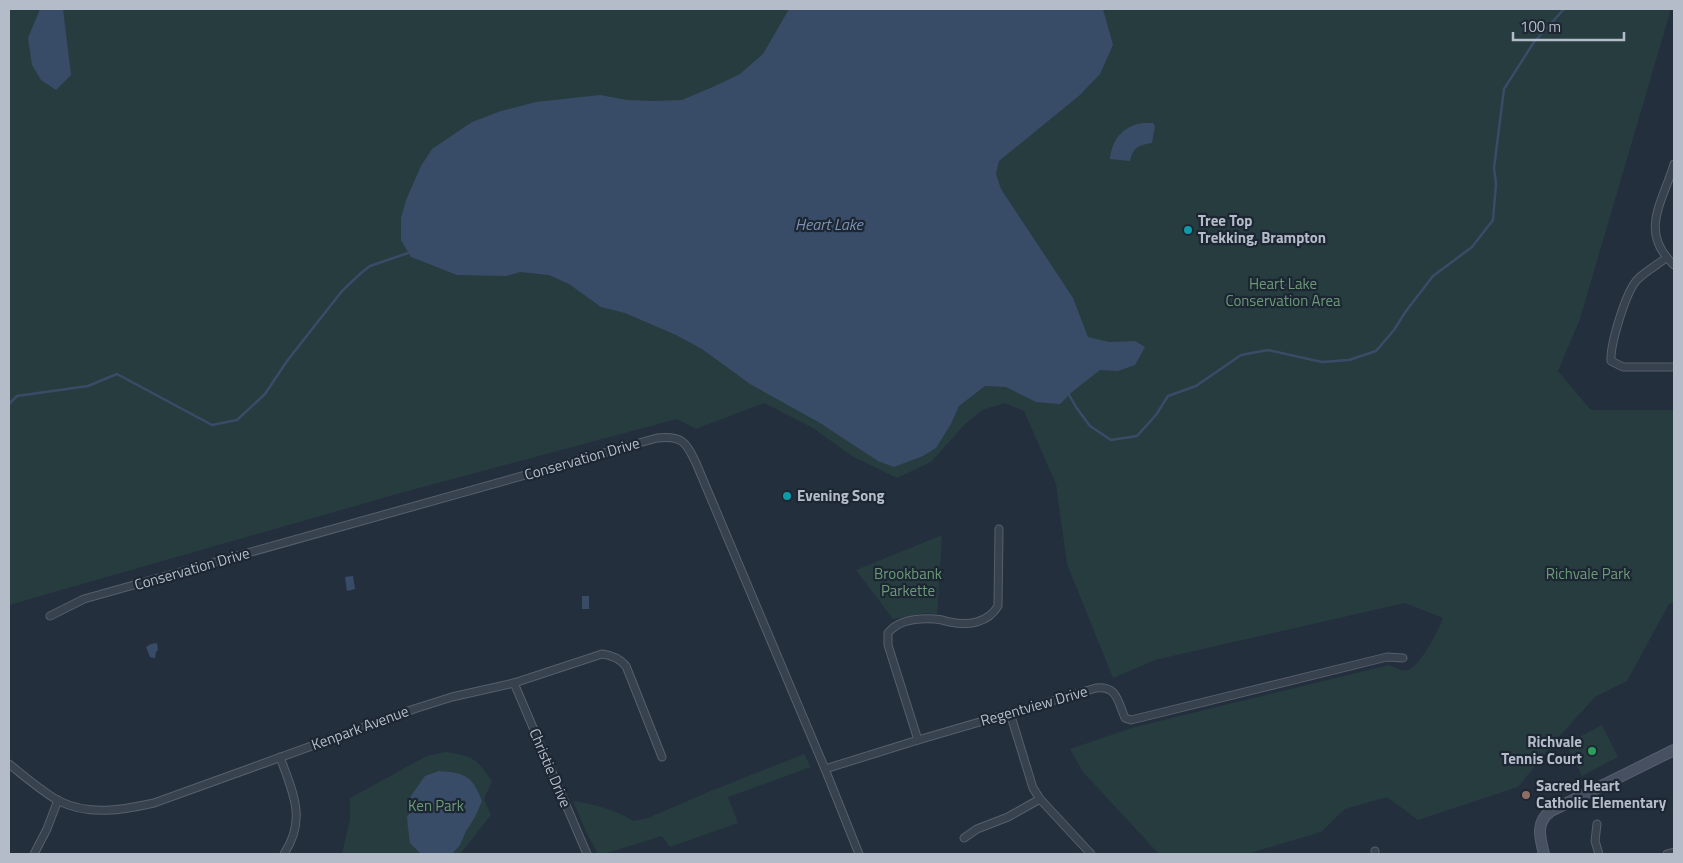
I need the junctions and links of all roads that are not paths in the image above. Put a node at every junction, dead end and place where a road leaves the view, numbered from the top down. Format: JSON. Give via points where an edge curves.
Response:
{"nodes":[{"id":1,"x":1674,"y":164,"type":"edge"},
{"id":2,"x":1671,"y":184,"type":"edge"},
{"id":3,"x":1666,"y":258,"type":"junction"},
{"id":4,"x":1674,"y":265,"type":"edge"},
{"id":5,"x":1674,"y":367,"type":"edge"},
{"id":6,"x":999,"y":529,"type":"dead end"},
{"id":7,"x":50,"y":616,"type":"dead end"},
{"id":8,"x":1403,"y":658,"type":"dead end"},
{"id":9,"x":514,"y":683,"type":"junction"},
{"id":10,"x":1010,"y":714,"type":"junction"},
{"id":11,"x":918,"y":740,"type":"junction"},
{"id":12,"x":1674,"y":750,"type":"edge"},
{"id":13,"x":280,"y":757,"type":"junction"},
{"id":14,"x":662,"y":757,"type":"dead end"},
{"id":15,"x":9,"y":764,"type":"edge"},
{"id":16,"x":825,"y":769,"type":"junction"},
{"id":17,"x":1040,"y":799,"type":"junction"},
{"id":18,"x":58,"y":800,"type":"junction"},
{"id":19,"x":1597,"y":824,"type":"dead end"},
{"id":20,"x":964,"y":838,"type":"dead end"},
{"id":21,"x":1674,"y":852,"type":"edge"},
{"id":22,"x":34,"y":854,"type":"edge"},
{"id":23,"x":284,"y":854,"type":"edge"},
{"id":24,"x":587,"y":854,"type":"edge"},
{"id":25,"x":859,"y":854,"type":"edge"},
{"id":26,"x":1090,"y":854,"type":"edge"},
{"id":27,"x":1544,"y":854,"type":"edge"},
{"id":28,"x":1599,"y":854,"type":"edge"},
{"id":29,"x":1667,"y":854,"type":"edge"}],
"edges":[{"from":1,"to":2,"type":"street"},
{"from":2,"to":3,"type":"street","via":[[1657,210],[1654,225],[1656,238]]},
{"from":3,"to":4,"type":"street"},
{"from":3,"to":5,"type":"street","via":[[1633,285],[1610,351],[1612,361],[1623,367]]},
{"from":6,"to":11,"type":"street","via":[[998,606],[992,615],[965,624],[936,619],[907,622],[898,624],[888,633],[888,645]]},
{"from":7,"to":16,"type":"street","name":"Conservation Drive","via":[[84,599],[657,438],[678,438],[687,446],[696,463]]},
{"from":8,"to":10,"type":"street","name":"Regentview Drive","via":[[1388,657],[1131,720],[1125,718],[1116,696],[1106,687]]},
{"from":9,"to":13,"type":"street","name":"Kenpark Avenue","via":[[452,697]]},
{"from":9,"to":14,"type":"street","name":"Kenpark Avenue","via":[[602,654],[620,659],[626,666]]},
{"from":9,"to":24,"type":"street","name":"Christie Drive"},
{"from":10,"to":11,"type":"street","name":"Regentview Drive"},
{"from":10,"to":17,"type":"street","via":[[1033,788]]},
{"from":11,"to":16,"type":"street","name":"Regentview Drive"},
{"from":12,"to":27,"type":"street","via":[[1551,811],[1539,830]]},
{"from":13,"to":18,"type":"street","name":"Kenpark Avenue","via":[[127,810],[89,809]]},
{"from":13,"to":23,"type":"street","via":[[297,807],[296,827]]},
{"from":15,"to":18,"type":"street","name":"Kenpark Avenue"},
{"from":16,"to":25,"type":"street","name":"Conservation Drive"},
{"from":17,"to":20,"type":"street"},
{"from":17,"to":26,"type":"street"},
{"from":18,"to":22,"type":"street"},
{"from":19,"to":28,"type":"street","via":[[1595,841]]},
{"from":21,"to":29,"type":"street"}]}
